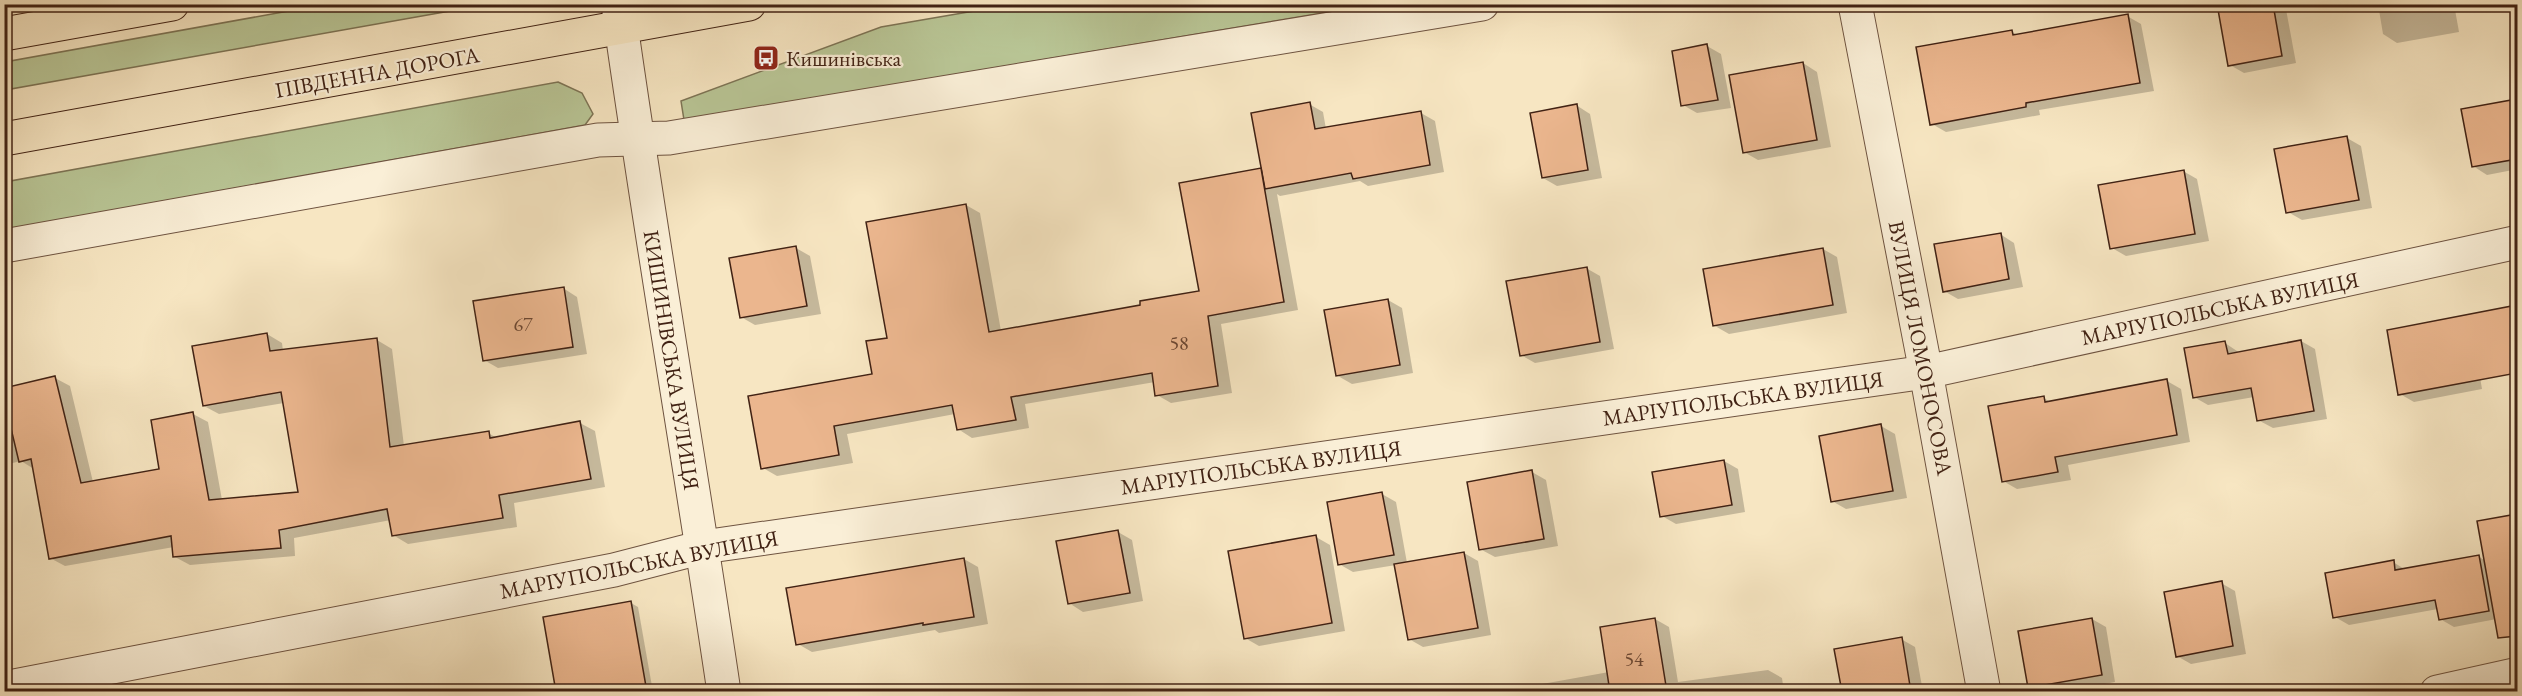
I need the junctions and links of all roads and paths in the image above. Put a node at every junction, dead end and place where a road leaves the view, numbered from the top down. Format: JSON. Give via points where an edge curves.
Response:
{"nodes":[{"id":1,"x":172,"y":4,"type":"edge"},
{"id":2,"x":749,"y":4,"type":"edge"},
{"id":3,"x":1482,"y":4,"type":"edge"},
{"id":4,"x":1855,"y":4,"type":"edge"},
{"id":5,"x":620,"y":17,"type":"edge"},
{"id":6,"x":4,"y":34,"type":"edge"},
{"id":7,"x":4,"y":139,"type":"edge"},
{"id":8,"x":636,"y":139,"type":"junction"},
{"id":9,"x":2517,"y":242,"type":"edge"},
{"id":10,"x":4,"y":246,"type":"edge"},
{"id":11,"x":1926,"y":372,"type":"junction"},
{"id":12,"x":703,"y":547,"type":"junction"},
{"id":13,"x":2517,"y":674,"type":"edge"},
{"id":14,"x":4,"y":688,"type":"edge"},
{"id":15,"x":724,"y":692,"type":"edge"},
{"id":16,"x":1984,"y":692,"type":"edge"},
{"id":17,"x":2437,"y":692,"type":"edge"}],
"edges":[{"from":1,"to":6,"type":"main road"},
{"from":2,"to":5,"type":"main road","name":"ПІВДЕННА ДОРОГА"},
{"from":3,"to":8,"type":"street","via":[[669,138]]},
{"from":4,"to":11,"type":"street","name":"ВУЛИЦЯ ЛОМОНОСОВА"},
{"from":5,"to":7,"type":"main road","name":"ПІВДЕННА ДОРОГА"},
{"from":5,"to":8,"type":"street","name":"КИШИНІВСЬКА ВУЛИЦЯ"},
{"from":8,"to":10,"type":"street","via":[[598,140]]},
{"from":8,"to":12,"type":"street","name":"КИШИНІВСЬКА ВУЛИЦЯ"},
{"from":9,"to":11,"type":"street","name":"МАРІУПОЛЬСЬКА ВУЛИЦЯ"},
{"from":11,"to":12,"type":"street","name":"МАРІУПОЛЬСЬКА ВУЛИЦЯ"},
{"from":11,"to":16,"type":"street","name":"ВУЛИЦЯ ЛОМОНОСОВА"},
{"from":12,"to":14,"type":"street","name":"МАРІУПОЛЬСЬКА ВУЛИЦЯ","via":[[602,572]]},
{"from":12,"to":15,"type":"street","name":"КИШИНІВСЬКА ВУЛИЦЯ"},
{"from":13,"to":17,"type":"street"}]}
